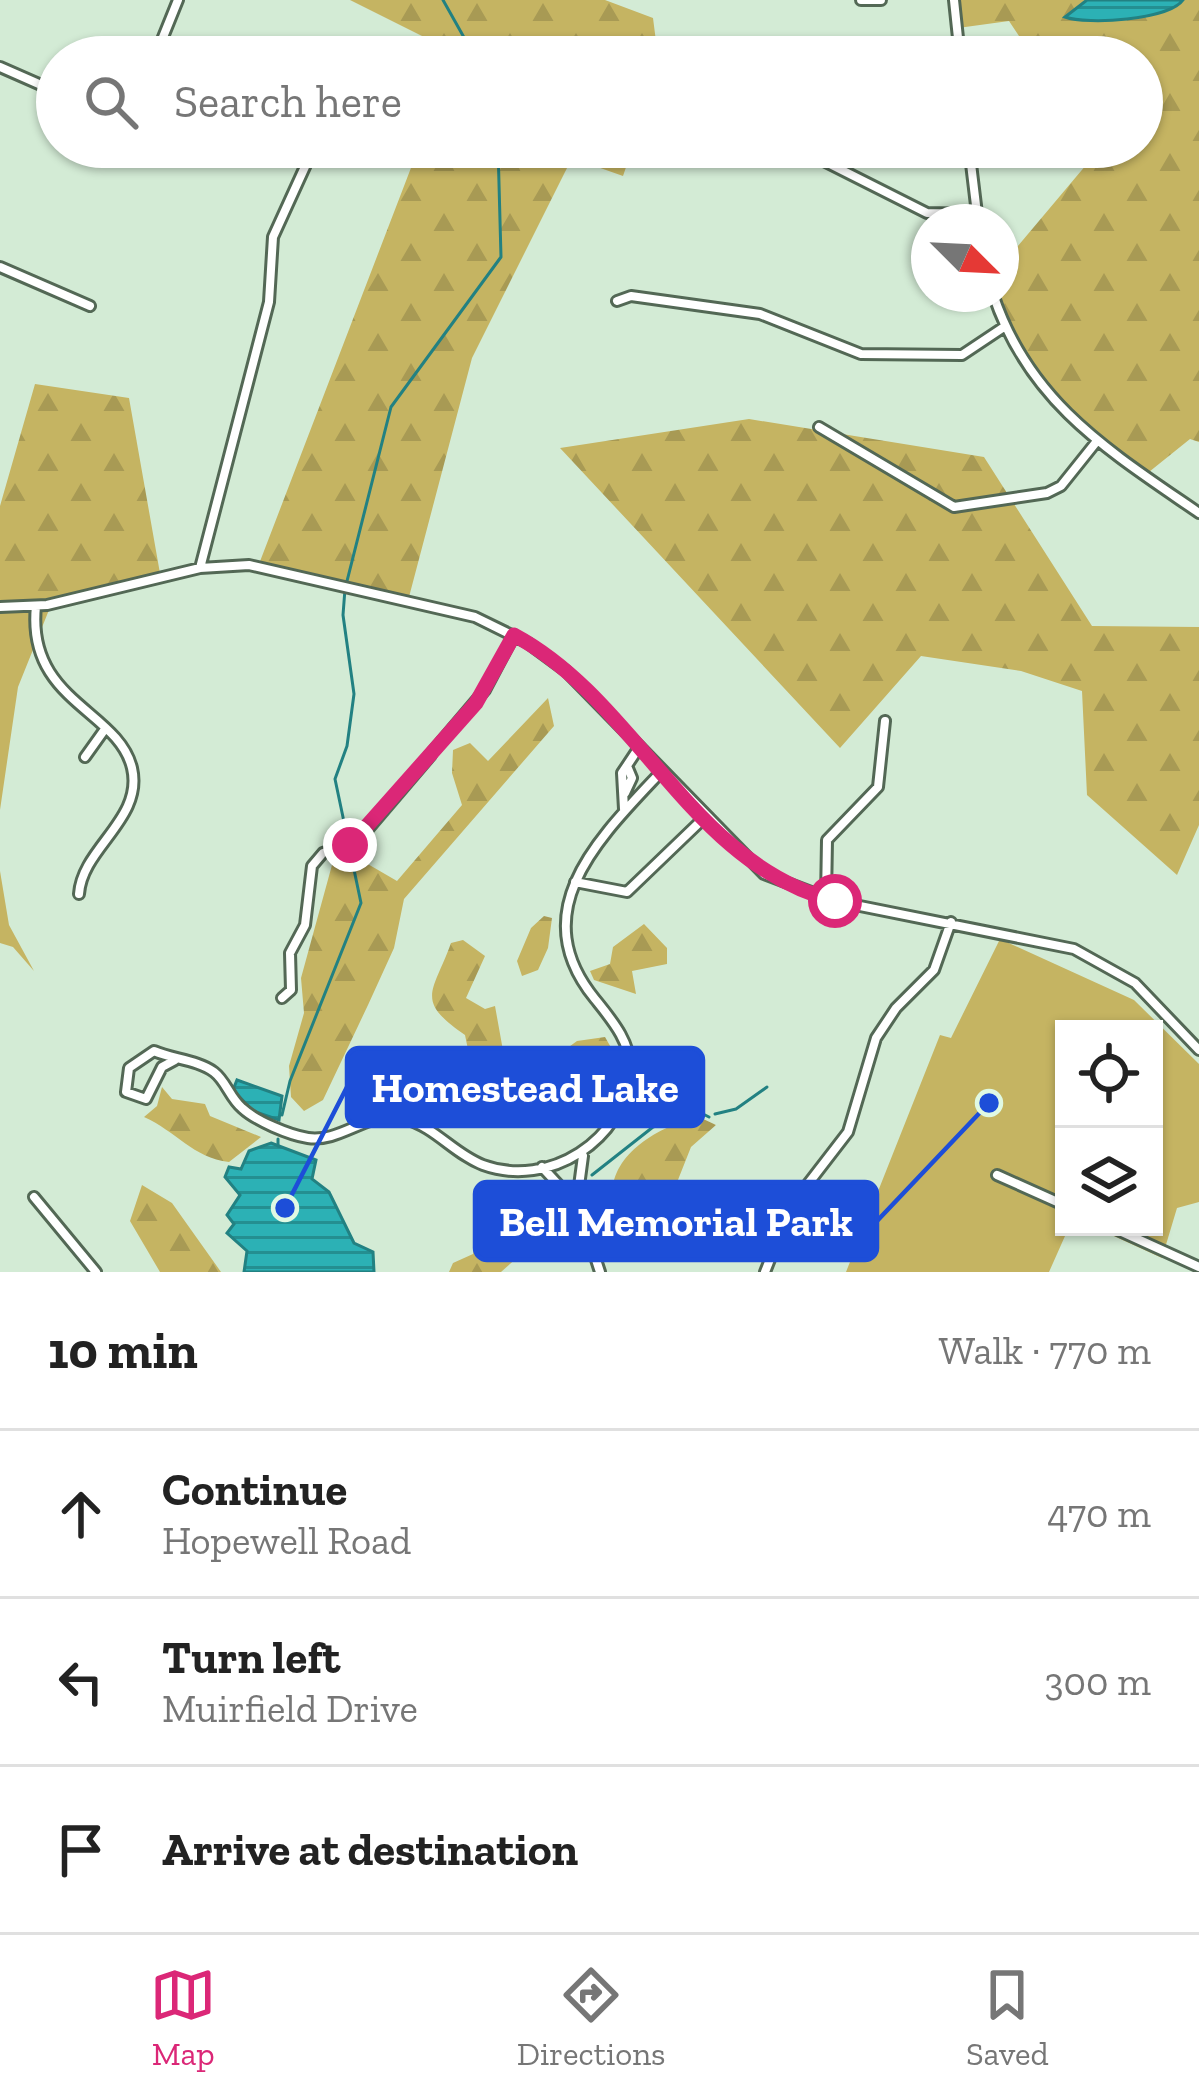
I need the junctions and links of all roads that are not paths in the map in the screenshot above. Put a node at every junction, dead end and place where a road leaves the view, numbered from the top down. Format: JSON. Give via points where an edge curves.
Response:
{"nodes":[{"id":1,"x":178,"y":0,"type":"edge"},
{"id":2,"x":861,"y":0,"type":"edge"},
{"id":3,"x":881,"y":0,"type":"edge"},
{"id":4,"x":954,"y":0,"type":"edge"},
{"id":5,"x":163,"y":36,"type":"edge"},
{"id":6,"x":958,"y":36,"type":"edge"},
{"id":7,"x":0,"y":67,"type":"edge"},
{"id":8,"x":36,"y":83,"type":"edge"},
{"id":9,"x":304,"y":168,"type":"edge"},
{"id":10,"x":838,"y":168,"type":"edge"},
{"id":11,"x":971,"y":168,"type":"edge"},
{"id":12,"x":975,"y":204,"type":"edge"},
{"id":13,"x":911,"y":205,"type":"edge"},
{"id":14,"x":0,"y":267,"type":"edge"},
{"id":15,"x":617,"y":301,"type":"dead end"},
{"id":16,"x":90,"y":306,"type":"dead end"},
{"id":17,"x":999,"y":312,"type":"edge"},
{"id":18,"x":1004,"y":327,"type":"junction"},
{"id":19,"x":819,"y":427,"type":"dead end"},
{"id":20,"x":1097,"y":442,"type":"junction"},
{"id":21,"x":1199,"y":513,"type":"edge"},
{"id":22,"x":200,"y":568,"type":"junction"},
{"id":23,"x":36,"y":606,"type":"junction"},
{"id":24,"x":0,"y":607,"type":"edge"},
{"id":25,"x":514,"y":635,"type":"junction"},
{"id":26,"x":885,"y":722,"type":"dead end"},
{"id":27,"x":105,"y":729,"type":"junction"},
{"id":28,"x":638,"y":749,"type":"junction"},
{"id":29,"x":85,"y":757,"type":"dead end"},
{"id":30,"x":660,"y":772,"type":"junction"},
{"id":31,"x":621,"y":815,"type":"junction"},
{"id":32,"x":704,"y":818,"type":"junction"},
{"id":33,"x":575,"y":882,"type":"junction"},
{"id":34,"x":79,"y":893,"type":"dead end"},
{"id":35,"x":826,"y":898,"type":"junction"},
{"id":36,"x":951,"y":922,"type":"junction"},
{"id":37,"x":282,"y":998,"type":"dead end"},
{"id":38,"x":1199,"y":1050,"type":"edge"},
{"id":39,"x":175,"y":1060,"type":"junction"},
{"id":40,"x":583,"y":1154,"type":"junction"},
{"id":41,"x":542,"y":1167,"type":"junction"},
{"id":42,"x":997,"y":1175,"type":"dead end"},
{"id":43,"x":34,"y":1197,"type":"dead end"},
{"id":44,"x":1055,"y":1201,"type":"edge"},
{"id":45,"x":580,"y":1208,"type":"junction"},
{"id":46,"x":1130,"y":1236,"type":"edge"},
{"id":47,"x":1199,"y":1268,"type":"edge"},
{"id":48,"x":96,"y":1272,"type":"edge"},
{"id":49,"x":600,"y":1272,"type":"edge"},
{"id":50,"x":765,"y":1272,"type":"edge"}],
"edges":[{"from":1,"to":5,"type":"street"},
{"from":2,"to":3,"type":"street"},
{"from":4,"to":6,"type":"street"},
{"from":7,"to":8,"type":"street"},
{"from":9,"to":22,"type":"street","via":[[273,237],[269,302]]},
{"from":10,"to":13,"type":"street"},
{"from":11,"to":12,"type":"street"},
{"from":14,"to":16,"type":"street"},
{"from":15,"to":18,"type":"street","via":[[631,296],[751,312],[870,355],[962,355]]},
{"from":17,"to":18,"type":"street"},
{"from":18,"to":20,"type":"street","via":[[1022,362]]},
{"from":19,"to":20,"type":"street","via":[[954,507],[1047,493]]},
{"from":20,"to":21,"type":"street"},
{"from":22,"to":23,"type":"street"},
{"from":22,"to":25,"type":"street","via":[[279,570],[475,617]]},
{"from":23,"to":24,"type":"street"},
{"from":23,"to":27,"type":"street","via":[[56,682]]},
{"from":25,"to":28,"type":"street","via":[[566,671]]},
{"from":25,"to":37,"type":"street","via":[[485,690],[357,842],[323,853],[312,866],[305,925],[290,953],[291,990]]},
{"from":26,"to":35,"type":"street","via":[[878,787],[827,840]]},
{"from":27,"to":29,"type":"street"},
{"from":27,"to":34,"type":"street","via":[[123,747],[133,789],[80,877]]},
{"from":28,"to":30,"type":"street"},
{"from":28,"to":31,"type":"street","via":[[627,764]]},
{"from":30,"to":31,"type":"street"},
{"from":30,"to":32,"type":"street"},
{"from":31,"to":33,"type":"street"},
{"from":32,"to":33,"type":"street","via":[[627,892]]},
{"from":32,"to":35,"type":"street","via":[[764,874]]},
{"from":33,"to":40,"type":"street","via":[[565,941],[572,968],[624,1039],[631,1067],[615,1120]]},
{"from":35,"to":36,"type":"street"},
{"from":36,"to":38,"type":"street","via":[[1095,958],[1147,993]]},
{"from":36,"to":50,"type":"street","via":[[934,970],[876,1038],[848,1132],[791,1206]]},
{"from":39,"to":39,"type":"street","via":[[148,1052],[129,1068],[129,1096],[146,1099],[162,1067]]},
{"from":39,"to":41,"type":"street","via":[[214,1072],[241,1108],[310,1138],[400,1117],[489,1168]]},
{"from":40,"to":41,"type":"street"},
{"from":40,"to":45,"type":"street"},
{"from":41,"to":45,"type":"street"},
{"from":42,"to":44,"type":"street"},
{"from":43,"to":48,"type":"street"},
{"from":45,"to":49,"type":"street"},
{"from":46,"to":47,"type":"street"}]}
